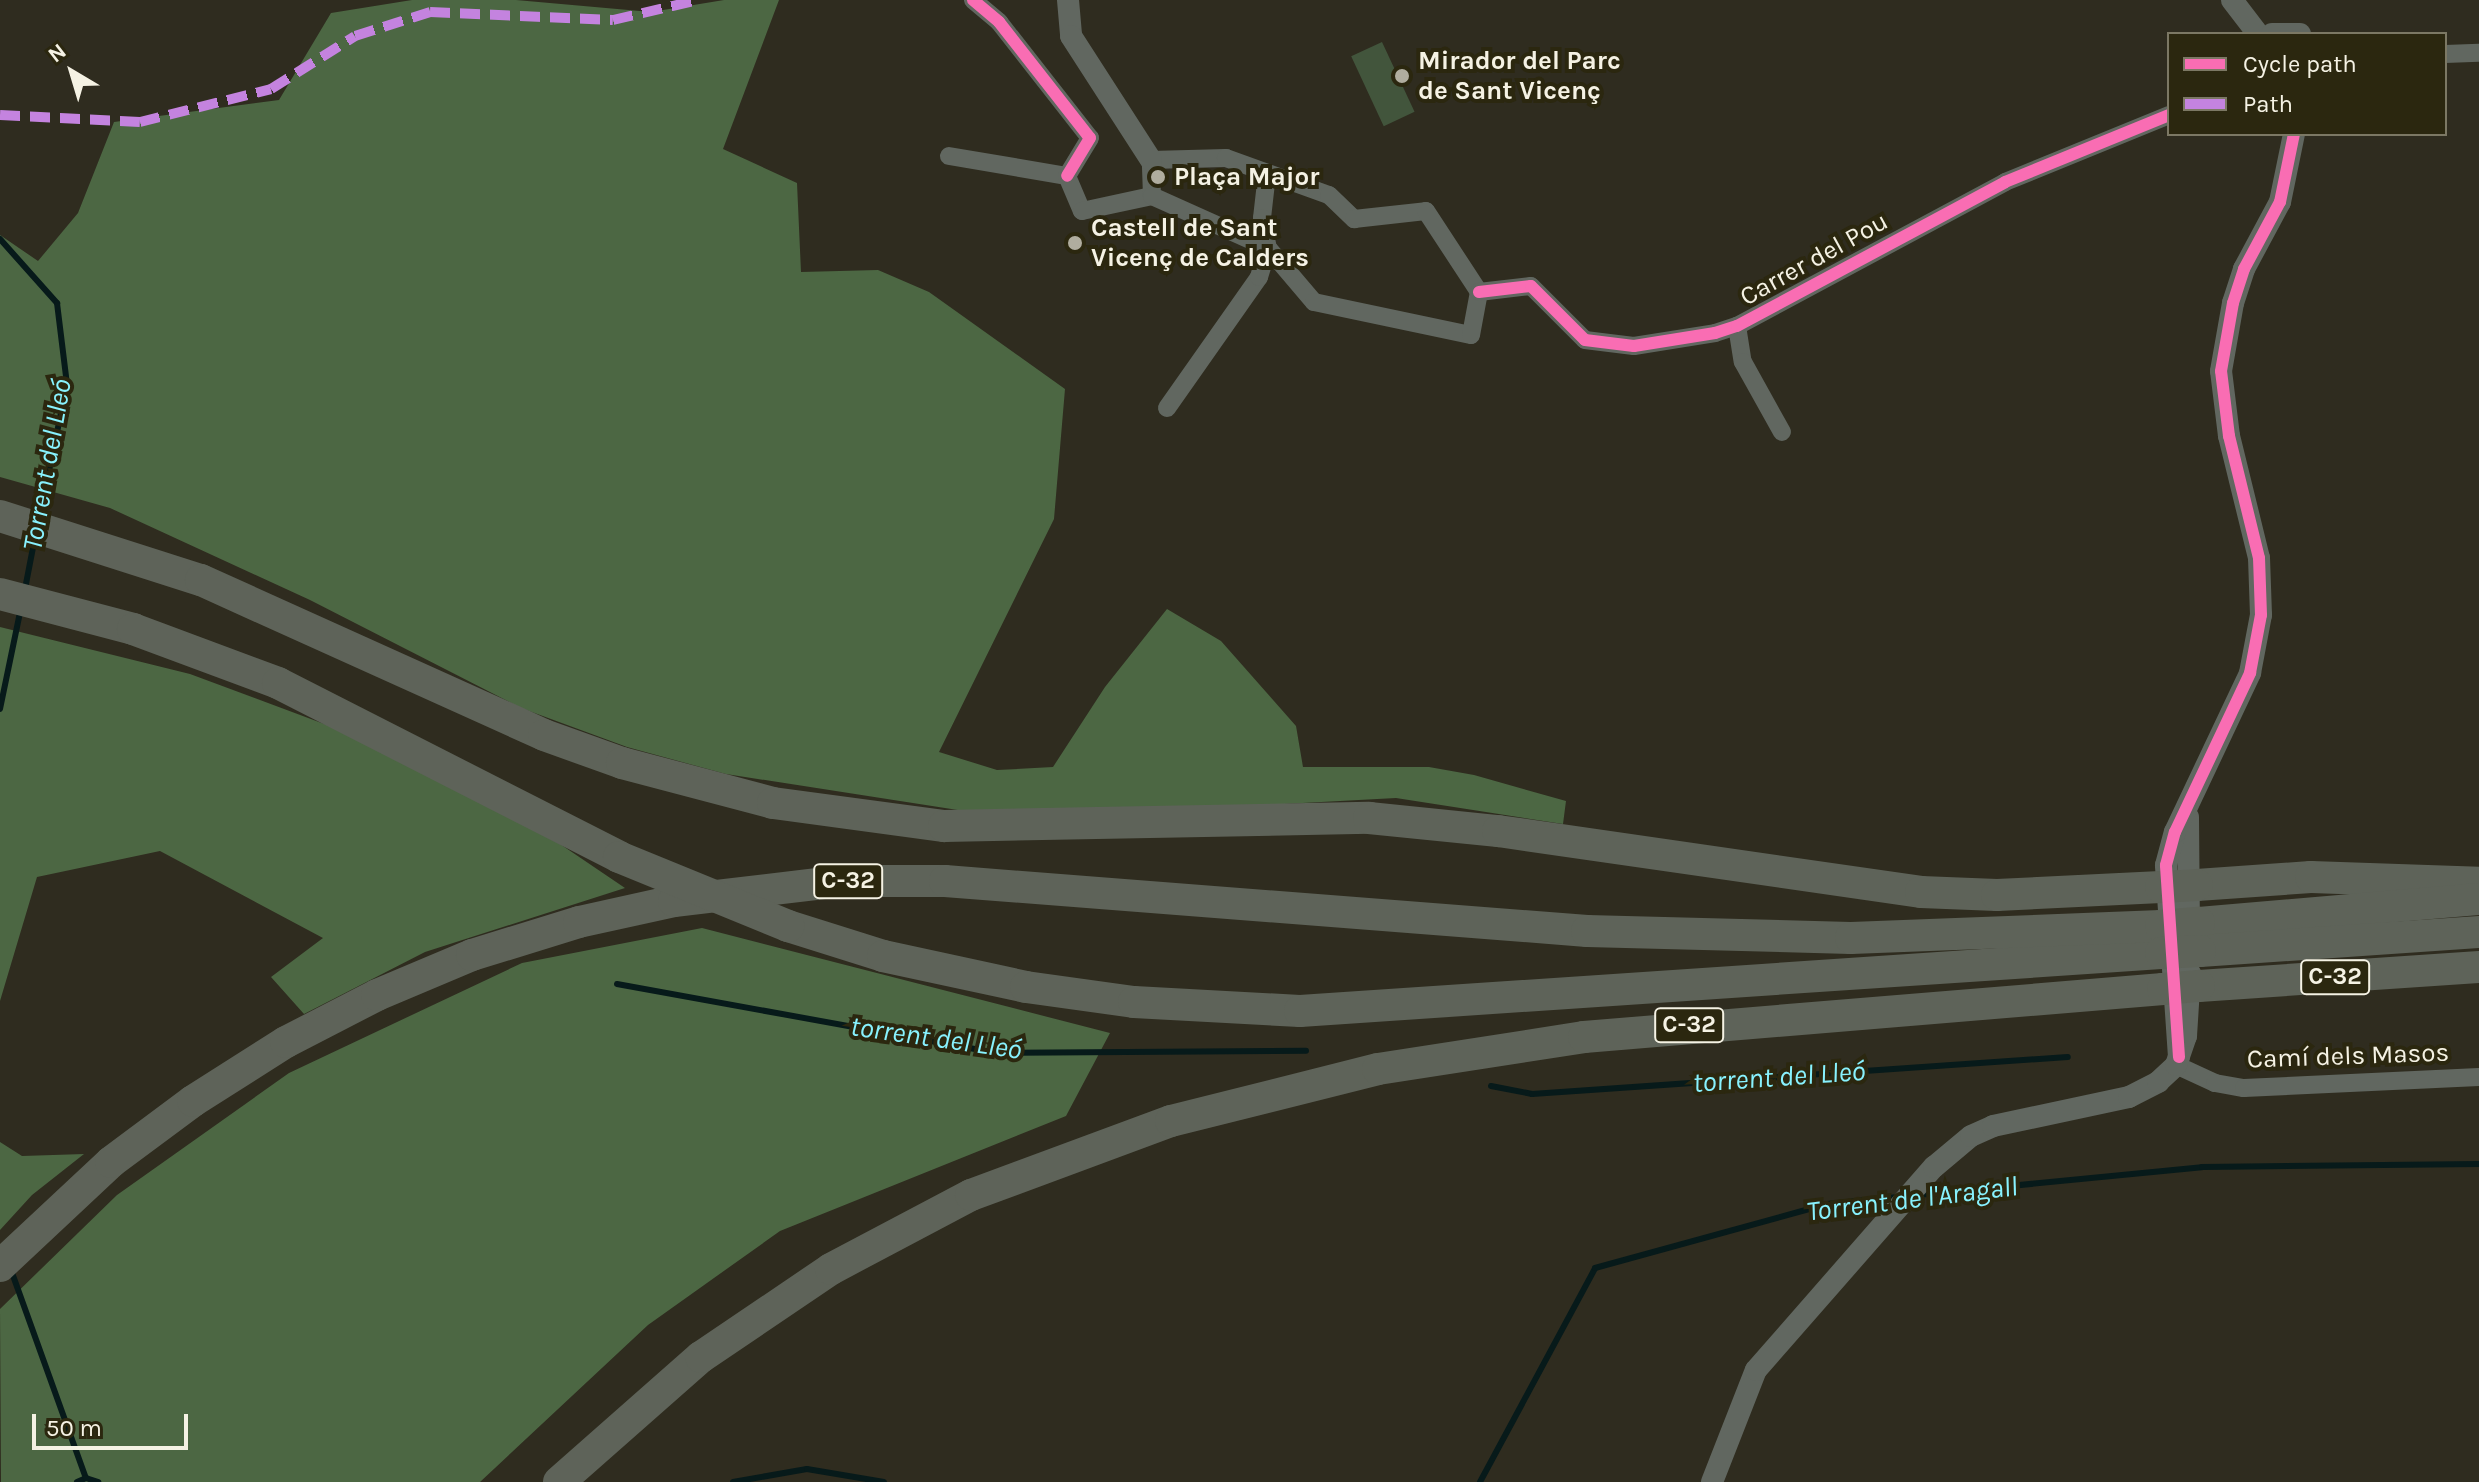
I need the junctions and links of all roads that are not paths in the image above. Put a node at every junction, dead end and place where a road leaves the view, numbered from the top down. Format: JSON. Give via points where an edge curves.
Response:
{"nodes":[{"id":1,"x":973,"y":0,"type":"edge"},
{"id":2,"x":1068,"y":0,"type":"edge"},
{"id":3,"x":2232,"y":0,"type":"edge"},
{"id":4,"x":2256,"y":32,"type":"edge"},
{"id":5,"x":2479,"y":53,"type":"edge"},
{"id":6,"x":2447,"y":54,"type":"edge"},
{"id":7,"x":2167,"y":116,"type":"edge"},
{"id":8,"x":2294,"y":136,"type":"edge"},
{"id":9,"x":949,"y":156,"type":"dead end"},
{"id":10,"x":1151,"y":160,"type":"junction"},
{"id":11,"x":1267,"y":174,"type":"junction"},
{"id":12,"x":1067,"y":176,"type":"junction"},
{"id":13,"x":1152,"y":196,"type":"junction"},
{"id":14,"x":1268,"y":248,"type":"junction"},
{"id":15,"x":1479,"y":292,"type":"junction"},
{"id":16,"x":1737,"y":326,"type":"junction"},
{"id":17,"x":1167,"y":408,"type":"dead end"},
{"id":18,"x":1782,"y":432,"type":"dead end"},
{"id":19,"x":0,"y":516,"type":"edge"},
{"id":20,"x":0,"y":594,"type":"edge"},
{"id":21,"x":2479,"y":883,"type":"edge"},
{"id":22,"x":2479,"y":899,"type":"edge"},
{"id":23,"x":2479,"y":932,"type":"edge"},
{"id":24,"x":2199,"y":937,"type":"junction"},
{"id":25,"x":2161,"y":940,"type":"junction"},
{"id":26,"x":2479,"y":967,"type":"edge"},
{"id":27,"x":2178,"y":1061,"type":"junction"},
{"id":28,"x":2479,"y":1077,"type":"edge"},
{"id":29,"x":0,"y":1266,"type":"edge"},
{"id":30,"x":559,"y":1482,"type":"edge"},
{"id":31,"x":1712,"y":1482,"type":"edge"}],
"edges":[{"from":1,"to":12,"type":"street","via":[[999,22],[1090,138]]},
{"from":2,"to":10,"type":"street","via":[[1071,36]]},
{"from":3,"to":4,"type":"street"},
{"from":5,"to":6,"type":"street"},
{"from":7,"to":16,"type":"street","name":"Carrer del Pou","via":[[2005,182]]},
{"from":8,"to":27,"type":"street","via":[[2280,202],[2244,269],[2233,303],[2221,371],[2229,436],[2259,558],[2261,615],[2246,683],[2166,865]]},
{"from":9,"to":12,"type":"street"},
{"from":10,"to":11,"type":"street","via":[[1226,158]]},
{"from":10,"to":13,"type":"street"},
{"from":11,"to":14,"type":"street","via":[[1262,218]]},
{"from":11,"to":15,"type":"street","via":[[1329,195],[1354,219],[1426,211]]},
{"from":12,"to":13,"type":"street","via":[[1082,211]]},
{"from":13,"to":14,"type":"street"},
{"from":14,"to":15,"type":"street","via":[[1314,302],[1471,335]]},
{"from":14,"to":17,"type":"street","via":[[1259,277]]},
{"from":15,"to":16,"type":"street","name":"Carrer del Pou","via":[[1531,286],[1585,340],[1634,346]]},
{"from":16,"to":18,"type":"street","via":[[1743,362]]},
{"from":19,"to":21,"type":"highway","bridge":true,"via":[[201,580],[544,735],[687,783],[773,803],[944,826],[1369,818],[1498,831],[1921,892],[1997,895],[2311,877]]},
{"from":20,"to":25,"type":"highway","number":"C-32","bridge":true,"via":[[133,629],[278,683],[619,857],[788,926],[883,956],[1026,987],[1147,1004],[1300,1011]]},
{"from":22,"to":24,"type":"highway","number":"C-32"},
{"from":23,"to":24,"type":"highway","number":"C-32"},
{"from":24,"to":25,"type":"highway","number":"C-32","bridge":true},
{"from":25,"to":29,"type":"highway","number":"C-32","via":[[1602,932],[945,881],[841,881],[674,901],[579,922],[472,955],[377,995],[286,1042],[121,1154]]},
{"from":26,"to":30,"type":"highway","number":"C-32","bridge":true,"via":[[1584,1037],[1378,1069],[1171,1121],[971,1195],[831,1269],[701,1357]]},
{"from":27,"to":28,"type":"street","name":"Camí dels Masos","via":[[2215,1083],[2244,1088]]},
{"from":27,"to":31,"type":"street","via":[[2143,1092],[1993,1126],[1954,1149],[1763,1360],[1745,1391]]}]}
